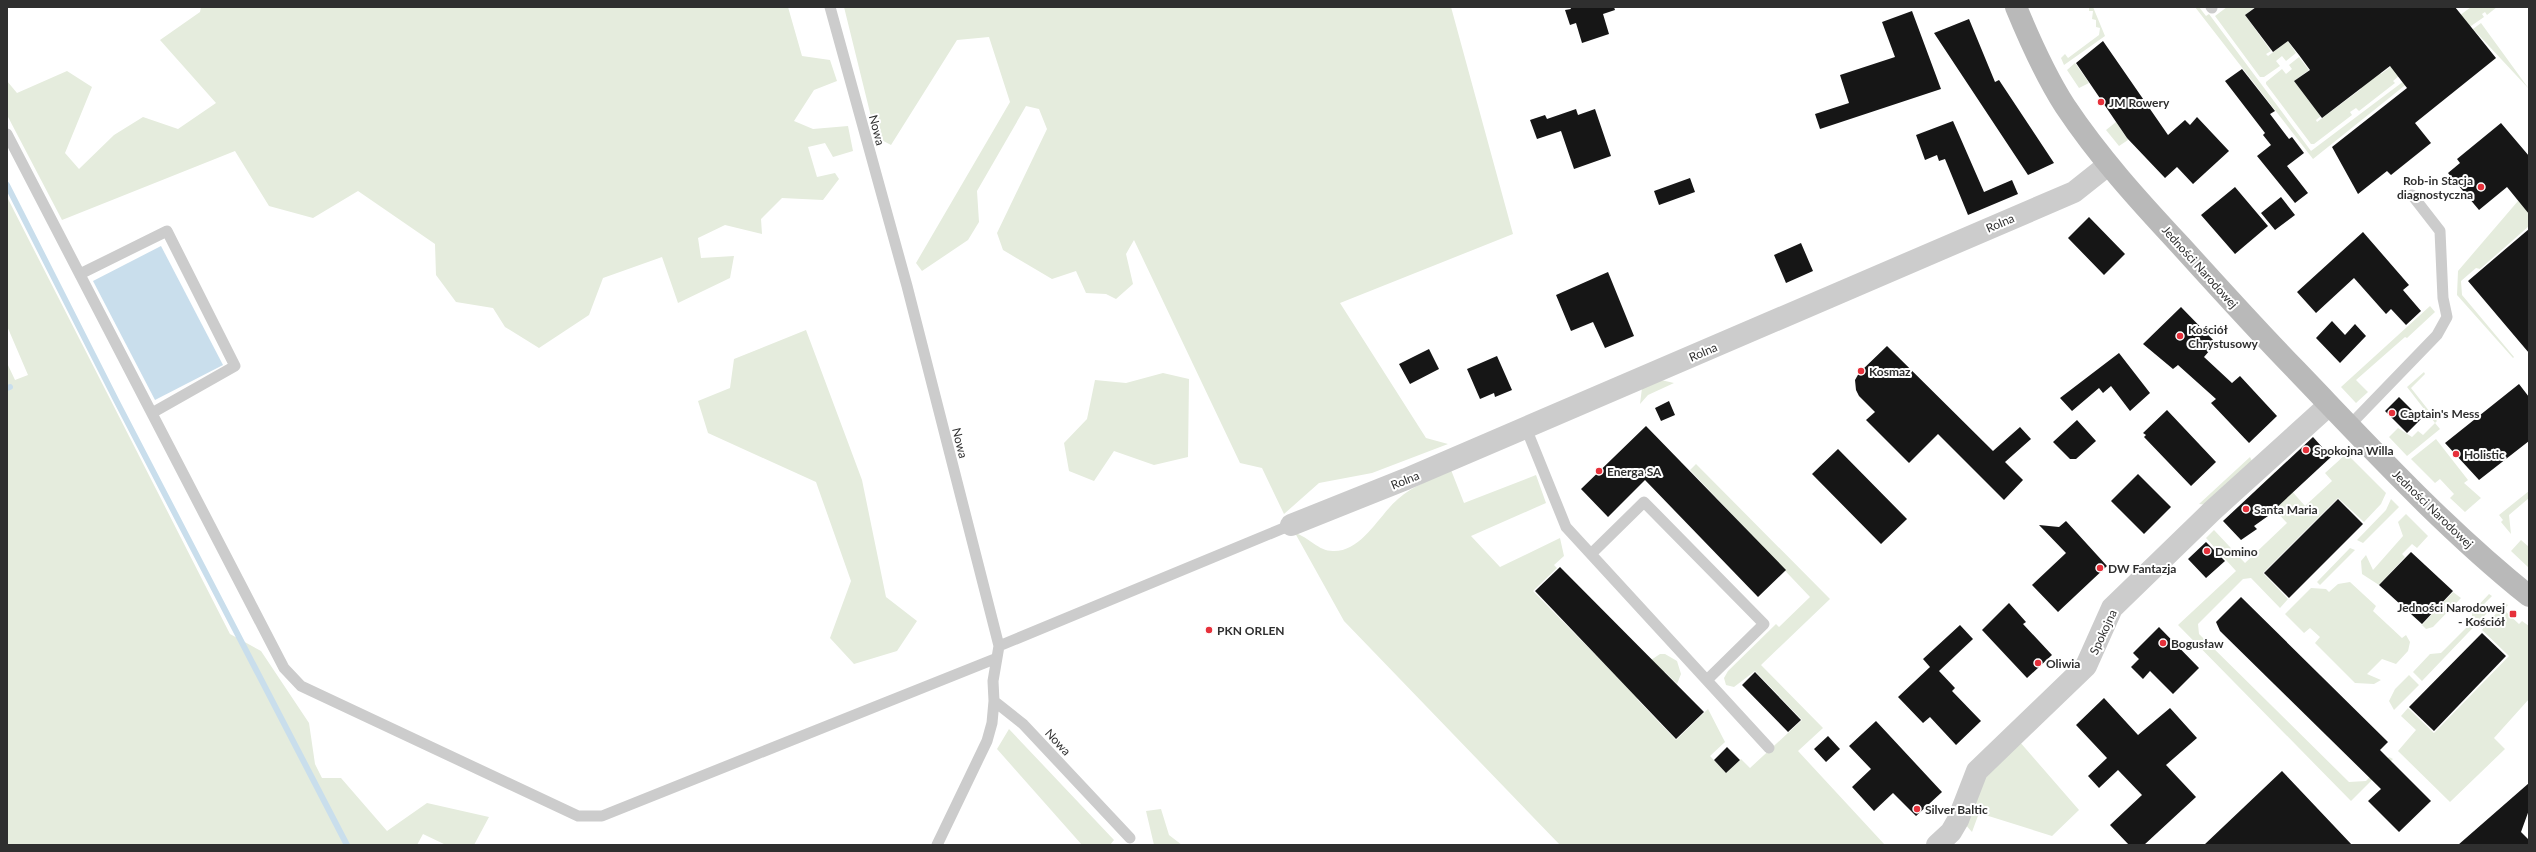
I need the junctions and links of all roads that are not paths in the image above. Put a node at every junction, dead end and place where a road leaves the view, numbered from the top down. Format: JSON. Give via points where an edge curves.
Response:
{"nodes":[{"id":1,"x":830,"y":7,"type":"edge"},
{"id":2,"x":2016,"y":7,"type":"edge"},
{"id":3,"x":7,"y":134,"type":"edge"},
{"id":4,"x":2108,"y":165,"type":"junction"},
{"id":5,"x":2412,"y":195,"type":"dead end"},
{"id":6,"x":80,"y":274,"type":"junction"},
{"id":7,"x":2329,"y":405,"type":"junction"},
{"id":8,"x":152,"y":413,"type":"junction"},
{"id":9,"x":2349,"y":426,"type":"junction"},
{"id":10,"x":1526,"y":428,"type":"junction"},
{"id":11,"x":1291,"y":525,"type":"joint"},
{"id":12,"x":1591,"y":554,"type":"junction"},
{"id":13,"x":2529,"y":596,"type":"edge"},
{"id":14,"x":999,"y":646,"type":"junction"},
{"id":15,"x":997,"y":658,"type":"junction"},
{"id":16,"x":1707,"y":680,"type":"junction"},
{"id":17,"x":994,"y":701,"type":"junction"},
{"id":18,"x":1769,"y":748,"type":"dead end"},
{"id":19,"x":1130,"y":838,"type":"dead end"},
{"id":20,"x":937,"y":845,"type":"edge"},
{"id":21,"x":1937,"y":845,"type":"edge"}],
"edges":[{"from":1,"to":14,"type":"lane","name":"Nowa","via":[[907,286]]},
{"from":2,"to":4,"type":"street","name":"Jedności Narodowej","via":[[2053,86]]},
{"from":3,"to":6,"type":"lane"},
{"from":4,"to":7,"type":"street","name":"Jedności Narodowej"},
{"from":4,"to":10,"type":"street","name":"Rolna","via":[[2074,192]]},
{"from":5,"to":9,"type":"lane","via":[[2440,231],[2443,298],[2447,317],[2437,335]]},
{"from":6,"to":8,"type":"lane"},
{"from":6,"to":8,"type":"lane","via":[[167,231],[236,366]]},
{"from":7,"to":9,"type":"street","name":"Jedności Narodowej"},
{"from":7,"to":21,"type":"street","name":"Spokojna","via":[[2212,511],[2112,608],[2086,666],[1977,771],[1958,820],[1951,832]]},
{"from":8,"to":15,"type":"lane","via":[[284,668],[301,686],[578,816],[602,816]]},
{"from":9,"to":13,"type":"street","name":"Jedności Narodowej","via":[[2439,517]]},
{"from":10,"to":11,"type":"street","name":"Rolna","via":[[1406,480]]},
{"from":10,"to":12,"type":"lane","via":[[1566,527]]},
{"from":11,"to":14,"type":"lane"},
{"from":12,"to":16,"type":"lane"},
{"from":12,"to":16,"type":"lane","via":[[1644,502],[1764,624]]},
{"from":14,"to":15,"type":"lane","name":"Nowa"},
{"from":15,"to":17,"type":"lane","name":"Nowa","via":[[993,681]]},
{"from":16,"to":18,"type":"lane"},
{"from":17,"to":19,"type":"lane","name":"Nowa","via":[[1023,724]]},
{"from":17,"to":20,"type":"lane","via":[[987,741]]}]}
